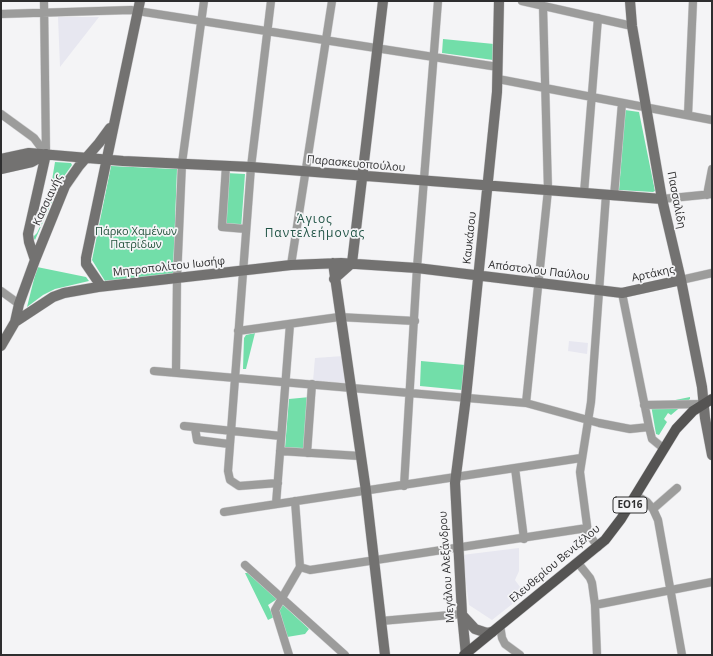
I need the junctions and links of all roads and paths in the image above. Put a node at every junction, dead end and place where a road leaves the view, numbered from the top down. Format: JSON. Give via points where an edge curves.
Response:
{"nodes":[{"id":1,"x":44,"y":1,"type":"edge"},
{"id":2,"x":204,"y":1,"type":"edge"},
{"id":3,"x":271,"y":1,"type":"edge"},
{"id":4,"x":332,"y":1,"type":"edge"},
{"id":5,"x":383,"y":1,"type":"edge"},
{"id":6,"x":438,"y":1,"type":"edge"},
{"id":7,"x":499,"y":1,"type":"edge"},
{"id":8,"x":522,"y":1,"type":"edge"},
{"id":9,"x":630,"y":1,"type":"edge"},
{"id":10,"x":693,"y":1,"type":"edge"},
{"id":11,"x":139,"y":6,"type":"edge"},
{"id":12,"x":543,"y":6,"type":"junction"},
{"id":13,"x":1,"y":14,"type":"edge"},
{"id":14,"x":45,"y":14,"type":"junction"},
{"id":15,"x":598,"y":18,"type":"junction"},
{"id":16,"x":201,"y":21,"type":"junction"},
{"id":17,"x":632,"y":26,"type":"junction"},
{"id":18,"x":267,"y":32,"type":"junction"},
{"id":19,"x":325,"y":41,"type":"junction"},
{"id":20,"x":378,"y":48,"type":"junction"},
{"id":21,"x":433,"y":57,"type":"junction"},
{"id":22,"x":498,"y":67,"type":"junction"},
{"id":23,"x":498,"y":79,"type":"junction"},
{"id":24,"x":545,"y":88,"type":"junction"},
{"id":25,"x":591,"y":97,"type":"junction"},
{"id":26,"x":622,"y":103,"type":"junction"},
{"id":27,"x":647,"y":109,"type":"junction"},
{"id":28,"x":1,"y":114,"type":"edge"},
{"id":29,"x":116,"y":115,"type":"junction"},
{"id":30,"x":688,"y":115,"type":"junction"},
{"id":31,"x":712,"y":120,"type":"edge"},
{"id":32,"x":46,"y":154,"type":"junction"},
{"id":33,"x":86,"y":158,"type":"junction"},
{"id":34,"x":1,"y":159,"type":"edge"},
{"id":35,"x":106,"y":159,"type":"junction"},
{"id":36,"x":182,"y":163,"type":"junction"},
{"id":37,"x":226,"y":166,"type":"junction"},
{"id":38,"x":251,"y":167,"type":"junction"},
{"id":39,"x":1,"y":169,"type":"edge"},
{"id":40,"x":712,"y":169,"type":"edge"},
{"id":41,"x":306,"y":171,"type":"junction"},
{"id":42,"x":362,"y":176,"type":"junction"},
{"id":43,"x":424,"y":181,"type":"junction"},
{"id":44,"x":488,"y":186,"type":"junction"},
{"id":45,"x":548,"y":190,"type":"junction"},
{"id":46,"x":584,"y":193,"type":"junction"},
{"id":47,"x":709,"y":195,"type":"edge"},
{"id":48,"x":610,"y":196,"type":"junction"},
{"id":49,"x":662,"y":199,"type":"junction"},
{"id":50,"x":246,"y":229,"type":"junction"},
{"id":51,"x":35,"y":260,"type":"junction"},
{"id":52,"x":333,"y":263,"type":"junction"},
{"id":53,"x":352,"y":263,"type":"junction"},
{"id":54,"x":291,"y":265,"type":"junction"},
{"id":55,"x":417,"y":268,"type":"junction"},
{"id":56,"x":243,"y":271,"type":"junction"},
{"id":57,"x":712,"y":274,"type":"edge"},
{"id":58,"x":478,"y":276,"type":"junction"},
{"id":59,"x":177,"y":278,"type":"junction"},
{"id":60,"x":334,"y":279,"type":"junction"},
{"id":61,"x":681,"y":280,"type":"junction"},
{"id":62,"x":538,"y":282,"type":"junction"},
{"id":63,"x":101,"y":286,"type":"junction"},
{"id":64,"x":599,"y":290,"type":"junction"},
{"id":65,"x":1,"y":291,"type":"edge"},
{"id":66,"x":622,"y":293,"type":"junction"},
{"id":67,"x":19,"y":304,"type":"junction"},
{"id":68,"x":340,"y":316,"type":"junction"},
{"id":69,"x":415,"y":321,"type":"junction"},
{"id":70,"x":15,"y":322,"type":"junction"},
{"id":71,"x":290,"y":324,"type":"junction"},
{"id":72,"x":238,"y":331,"type":"junction"},
{"id":73,"x":1,"y":346,"type":"edge"},
{"id":74,"x":154,"y":371,"type":"dead end"},
{"id":75,"x":176,"y":373,"type":"junction"},
{"id":76,"x":235,"y":378,"type":"junction"},
{"id":77,"x":286,"y":382,"type":"junction"},
{"id":78,"x":312,"y":384,"type":"junction"},
{"id":79,"x":350,"y":388,"type":"junction"},
{"id":80,"x":410,"y":392,"type":"junction"},
{"id":81,"x":466,"y":397,"type":"junction"},
{"id":82,"x":708,"y":401,"type":"edge"},
{"id":83,"x":526,"y":403,"type":"junction"},
{"id":84,"x":644,"y":405,"type":"junction"},
{"id":85,"x":588,"y":419,"type":"junction"},
{"id":86,"x":184,"y":426,"type":"dead end"},
{"id":87,"x":649,"y":427,"type":"junction"},
{"id":88,"x":195,"y":428,"type":"junction"},
{"id":89,"x":231,"y":430,"type":"junction"},
{"id":90,"x":281,"y":436,"type":"junction"},
{"id":91,"x":230,"y":444,"type":"junction"},
{"id":92,"x":663,"y":448,"type":"junction"},
{"id":93,"x":280,"y":451,"type":"junction"},
{"id":94,"x":307,"y":453,"type":"junction"},
{"id":95,"x":712,"y":455,"type":"edge"},
{"id":96,"x":360,"y":456,"type":"junction"},
{"id":97,"x":581,"y":458,"type":"junction"},
{"id":98,"x":515,"y":468,"type":"junction"},
{"id":99,"x":455,"y":477,"type":"junction"},
{"id":100,"x":278,"y":483,"type":"junction"},
{"id":101,"x":404,"y":486,"type":"junction"},
{"id":102,"x":677,"y":488,"type":"dead end"},
{"id":103,"x":366,"y":491,"type":"junction"},
{"id":104,"x":635,"y":495,"type":"junction"},
{"id":105,"x":295,"y":501,"type":"junction"},
{"id":106,"x":276,"y":504,"type":"junction"},
{"id":107,"x":654,"y":509,"type":"junction"},
{"id":108,"x":224,"y":512,"type":"dead end"},
{"id":109,"x":587,"y":528,"type":"junction"},
{"id":110,"x":524,"y":539,"type":"junction"},
{"id":111,"x":598,"y":547,"type":"junction"},
{"id":112,"x":458,"y":548,"type":"junction"},
{"id":113,"x":375,"y":559,"type":"junction"},
{"id":114,"x":578,"y":563,"type":"junction"},
{"id":115,"x":246,"y":565,"type":"dead end"},
{"id":116,"x":300,"y":568,"type":"junction"},
{"id":117,"x":712,"y":582,"type":"edge"},
{"id":118,"x":670,"y":591,"type":"junction"},
{"id":119,"x":281,"y":597,"type":"junction"},
{"id":120,"x":595,"y":606,"type":"junction"},
{"id":121,"x":462,"y":614,"type":"junction"},
{"id":122,"x":381,"y":620,"type":"junction"},
{"id":123,"x":500,"y":625,"type":"junction"},
{"id":124,"x":492,"y":632,"type":"junction"},
{"id":125,"x":383,"y":654,"type":"edge"},
{"id":126,"x":466,"y":654,"type":"edge"},
{"id":127,"x":289,"y":655,"type":"edge"},
{"id":128,"x":345,"y":655,"type":"edge"},
{"id":129,"x":520,"y":655,"type":"edge"},
{"id":130,"x":597,"y":655,"type":"edge"},
{"id":131,"x":682,"y":655,"type":"edge"}],
"edges":[{"from":1,"to":14,"type":"street"},
{"from":2,"to":16,"type":"street"},
{"from":3,"to":18,"type":"street"},
{"from":4,"to":19,"type":"street"},
{"from":5,"to":20,"type":"main road"},
{"from":6,"to":21,"type":"street"},
{"from":7,"to":22,"type":"main road","name":"Καυκάσου"},
{"from":8,"to":12,"type":"street"},
{"from":9,"to":17,"type":"main road","name":"Πασσαλίδη"},
{"from":10,"to":30,"type":"street"},
{"from":11,"to":14,"type":"street","via":[[118,10]]},
{"from":11,"to":16,"type":"street"},
{"from":11,"to":29,"type":"main road"},
{"from":12,"to":15,"type":"street"},
{"from":12,"to":24,"type":"street"},
{"from":13,"to":14,"type":"street"},
{"from":14,"to":32,"type":"street"},
{"from":15,"to":17,"type":"street"},
{"from":15,"to":25,"type":"street"},
{"from":16,"to":18,"type":"street"},
{"from":16,"to":36,"type":"street"},
{"from":17,"to":27,"type":"main road","name":"Πασσαλίδη"},
{"from":18,"to":19,"type":"street"},
{"from":18,"to":38,"type":"street"},
{"from":19,"to":20,"type":"street"},
{"from":19,"to":41,"type":"street"},
{"from":20,"to":21,"type":"street"},
{"from":20,"to":42,"type":"main road"},
{"from":21,"to":22,"type":"street"},
{"from":21,"to":43,"type":"street"},
{"from":22,"to":23,"type":"main road","name":"Καυκάσου"},
{"from":23,"to":24,"type":"street"},
{"from":23,"to":44,"type":"main road","name":"Καυκάσου"},
{"from":24,"to":25,"type":"street"},
{"from":24,"to":45,"type":"street"},
{"from":25,"to":26,"type":"street"},
{"from":25,"to":46,"type":"street"},
{"from":26,"to":27,"type":"street"},
{"from":26,"to":48,"type":"street"},
{"from":27,"to":30,"type":"street"},
{"from":27,"to":49,"type":"main road","name":"Πασσαλίδη"},
{"from":28,"to":32,"type":"street","via":[[34,138]]},
{"from":29,"to":33,"type":"main road","name":"Κασσιανής","via":[[105,135]]},
{"from":29,"to":35,"type":"main road"},
{"from":30,"to":31,"type":"street"},
{"from":32,"to":33,"type":"main road","name":"Παρασκευοπούλου"},
{"from":32,"to":34,"type":"main road","name":"Παρασκευοπούλου","via":[[29,153]]},
{"from":32,"to":39,"type":"main road","via":[[32,162]]},
{"from":32,"to":51,"type":"main road","via":[[28,234]]},
{"from":33,"to":35,"type":"main road","name":"Παρασκευοπούλου"},
{"from":33,"to":51,"type":"main road","name":"Κασσιανής","via":[[65,186]]},
{"from":35,"to":36,"type":"main road","name":"Παρασκευοπούλου"},
{"from":35,"to":63,"type":"main road","via":[[86,258],[86,264]]},
{"from":36,"to":37,"type":"main road","name":"Παρασκευοπούλου"},
{"from":36,"to":59,"type":"street"},
{"from":37,"to":38,"type":"main road","name":"Παρασκευοπούλου"},
{"from":37,"to":50,"type":"street","via":[[222,228]]},
{"from":38,"to":41,"type":"main road","name":"Παρασκευοπούλου"},
{"from":38,"to":50,"type":"street"},
{"from":40,"to":47,"type":"street"},
{"from":41,"to":42,"type":"main road","name":"Παρασκευοπούλου"},
{"from":41,"to":54,"type":"street"},
{"from":42,"to":43,"type":"main road","name":"Παρασκευοπούλου"},
{"from":42,"to":53,"type":"main road"},
{"from":43,"to":44,"type":"main road","name":"Παρασκευοπούλου"},
{"from":43,"to":55,"type":"street"},
{"from":44,"to":45,"type":"main road","name":"Παρασκευοπούλου"},
{"from":44,"to":58,"type":"main road","name":"Καυκάσου"},
{"from":45,"to":46,"type":"main road","name":"Παρασκευοπούλου"},
{"from":45,"to":62,"type":"street"},
{"from":46,"to":48,"type":"main road","name":"Παρασκευοπούλου"},
{"from":47,"to":49,"type":"street"},
{"from":48,"to":49,"type":"main road","name":"Παρασκευοπούλου"},
{"from":48,"to":64,"type":"street"},
{"from":49,"to":61,"type":"main road","name":"Πασσαλίδη"},
{"from":50,"to":56,"type":"street"},
{"from":51,"to":67,"type":"main road","name":"Κασσιανής"},
{"from":52,"to":53,"type":"main road","name":"Απόστολου Παύλου"},
{"from":52,"to":54,"type":"main road","name":"Μητροπολίτου Ιωσήφ"},
{"from":52,"to":60,"type":"main road"},
{"from":53,"to":55,"type":"main road","name":"Απόστολου Παύλου"},
{"from":53,"to":60,"type":"main road"},
{"from":54,"to":56,"type":"main road","name":"Μητροπολίτου Ιωσήφ"},
{"from":55,"to":58,"type":"main road","name":"Απόστολου Παύλου"},
{"from":55,"to":69,"type":"street"},
{"from":56,"to":59,"type":"main road","name":"Μητροπολίτου Ιωσήφ"},
{"from":56,"to":72,"type":"street"},
{"from":57,"to":61,"type":"street","name":"Αρτάκης"},
{"from":58,"to":62,"type":"main road","name":"Απόστολου Παύλου"},
{"from":58,"to":81,"type":"main road","name":"Καυκάσου"},
{"from":59,"to":63,"type":"main road","name":"Μητροπολίτου Ιωσήφ"},
{"from":59,"to":75,"type":"street"},
{"from":60,"to":68,"type":"main road"},
{"from":61,"to":66,"type":"main road","name":"Αρτάκης"},
{"from":61,"to":82,"type":"main road","name":"Πασσαλίδη"},
{"from":62,"to":64,"type":"main road","name":"Απόστολου Παύλου"},
{"from":62,"to":83,"type":"street"},
{"from":63,"to":70,"type":"main road","name":"Μητροπολίτου Ιωσήφ","via":[[53,297]]},
{"from":64,"to":66,"type":"main road","name":"Αρτάκης"},
{"from":64,"to":85,"type":"street"},
{"from":65,"to":67,"type":"street"},
{"from":66,"to":84,"type":"street"},
{"from":67,"to":70,"type":"main road","name":"Κασσιανής"},
{"from":68,"to":69,"type":"street"},
{"from":68,"to":71,"type":"street"},
{"from":68,"to":79,"type":"main road"},
{"from":69,"to":80,"type":"street"},
{"from":70,"to":73,"type":"main road"},
{"from":71,"to":72,"type":"street"},
{"from":71,"to":77,"type":"street"},
{"from":72,"to":76,"type":"street"},
{"from":74,"to":75,"type":"street"},
{"from":75,"to":76,"type":"street"},
{"from":76,"to":77,"type":"street"},
{"from":76,"to":89,"type":"street"},
{"from":77,"to":78,"type":"street"},
{"from":77,"to":90,"type":"street"},
{"from":78,"to":79,"type":"street"},
{"from":78,"to":94,"type":"street"},
{"from":79,"to":80,"type":"street"},
{"from":79,"to":96,"type":"main road"},
{"from":80,"to":81,"type":"street"},
{"from":80,"to":101,"type":"street"},
{"from":81,"to":83,"type":"street"},
{"from":81,"to":99,"type":"main road","name":"Καυκάσου"},
{"from":82,"to":84,"type":"street"},
{"from":82,"to":92,"type":"main road","name":"Ελευθερίου Βενιζέλου","number":"ΕΟ16","via":[[685,418]]},
{"from":82,"to":95,"type":"main road","name":"Πασσαλίδη"},
{"from":83,"to":85,"type":"street"},
{"from":84,"to":87,"type":"street"},
{"from":85,"to":87,"type":"street","via":[[630,429]]},
{"from":85,"to":97,"type":"street"},
{"from":86,"to":88,"type":"street"},
{"from":87,"to":92,"type":"street","via":[[652,439]]},
{"from":88,"to":89,"type":"street"},
{"from":88,"to":91,"type":"street","via":[[197,440]]},
{"from":89,"to":90,"type":"street"},
{"from":89,"to":91,"type":"street"},
{"from":90,"to":93,"type":"street"},
{"from":91,"to":100,"type":"street","via":[[230,480],[239,486]]},
{"from":92,"to":104,"type":"main road","name":"Ελευθερίου Βενιζέλου","number":"ΕΟ16"},
{"from":93,"to":94,"type":"street"},
{"from":93,"to":100,"type":"street"},
{"from":94,"to":96,"type":"street"},
{"from":96,"to":103,"type":"main road"},
{"from":97,"to":98,"type":"street"},
{"from":97,"to":109,"type":"street","via":[[580,480]]},
{"from":98,"to":99,"type":"street"},
{"from":98,"to":110,"type":"street"},
{"from":99,"to":101,"type":"street"},
{"from":99,"to":112,"type":"main road","name":"Μεγάλου Αλεξάνδρου"},
{"from":100,"to":106,"type":"street"},
{"from":101,"to":103,"type":"street"},
{"from":102,"to":107,"type":"street"},
{"from":103,"to":105,"type":"street"},
{"from":103,"to":113,"type":"main road"},
{"from":104,"to":107,"type":"street"},
{"from":104,"to":111,"type":"main road","name":"Ελευθερίου Βενιζέλου","number":"ΕΟ16","via":[[614,529]]},
{"from":105,"to":106,"type":"street"},
{"from":105,"to":116,"type":"street"},
{"from":106,"to":108,"type":"street"},
{"from":107,"to":118,"type":"street"},
{"from":109,"to":110,"type":"street"},
{"from":109,"to":111,"type":"street"},
{"from":110,"to":112,"type":"street"},
{"from":111,"to":114,"type":"main road","name":"Ελευθερίου Βενιζέλου","number":"ΕΟ16"},
{"from":112,"to":113,"type":"street"},
{"from":112,"to":121,"type":"main road","name":"Μεγάλου Αλεξάνδρου"},
{"from":113,"to":116,"type":"street","via":[[310,570]]},
{"from":113,"to":122,"type":"main road"},
{"from":114,"to":120,"type":"street","via":[[590,578]]},
{"from":114,"to":123,"type":"main road","name":"Ελευθερίου Βενιζέλου","number":"ΕΟ16"},
{"from":115,"to":119,"type":"street"},
{"from":116,"to":119,"type":"street"},
{"from":117,"to":118,"type":"street"},
{"from":118,"to":120,"type":"street"},
{"from":118,"to":131,"type":"street"},
{"from":119,"to":127,"type":"street","via":[[275,613]]},
{"from":119,"to":128,"type":"street"},
{"from":120,"to":130,"type":"street"},
{"from":121,"to":122,"type":"street"},
{"from":121,"to":124,"type":"main road","via":[[475,629]]},
{"from":121,"to":126,"type":"main road","name":"Μεγάλου Αλεξάνδρου"},
{"from":122,"to":125,"type":"main road"},
{"from":123,"to":124,"type":"main road","name":"Ελευθερίου Βενιζέλου","number":"ΕΟ16"},
{"from":123,"to":129,"type":"street","via":[[505,644]]},
{"from":124,"to":126,"type":"main road","name":"Ελευθερίου Βενιζέλου","number":"ΕΟ16"}]}
